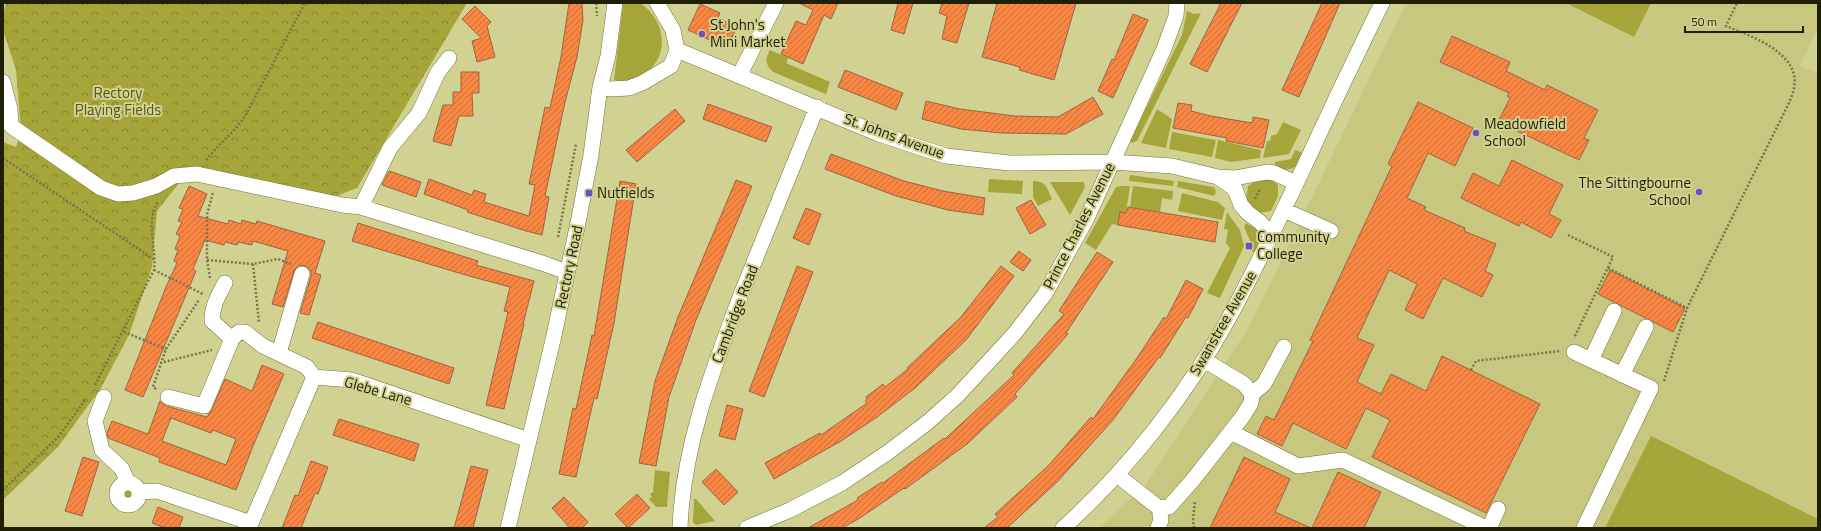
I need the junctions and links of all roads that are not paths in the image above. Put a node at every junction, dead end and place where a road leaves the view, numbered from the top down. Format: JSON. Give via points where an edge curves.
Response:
{"nodes":[{"id":1,"x":615,"y":3,"type":"edge"},
{"id":2,"x":776,"y":3,"type":"edge"},
{"id":3,"x":1177,"y":3,"type":"edge"},
{"id":4,"x":1382,"y":3,"type":"edge"},
{"id":5,"x":659,"y":4,"type":"edge"},
{"id":6,"x":677,"y":50,"type":"junction"},
{"id":7,"x":449,"y":58,"type":"dead end"},
{"id":8,"x":739,"y":76,"type":"junction"},
{"id":9,"x":3,"y":82,"type":"edge"},
{"id":10,"x":600,"y":87,"type":"junction"},
{"id":11,"x":817,"y":107,"type":"junction"},
{"id":12,"x":1113,"y":162,"type":"junction"},
{"id":13,"x":1218,"y":177,"type":"junction"},
{"id":14,"x":1296,"y":183,"type":"junction"},
{"id":15,"x":360,"y":207,"type":"junction"},
{"id":16,"x":1284,"y":210,"type":"junction"},
{"id":17,"x":1331,"y":231,"type":"dead end"},
{"id":18,"x":1271,"y":235,"type":"junction"},
{"id":19,"x":300,"y":270,"type":"road end"},
{"id":20,"x":567,"y":272,"type":"junction"},
{"id":21,"x":225,"y":283,"type":"dead end"},
{"id":22,"x":1614,"y":311,"type":"dead end"},
{"id":23,"x":1646,"y":326,"type":"dead end"},
{"id":24,"x":232,"y":339,"type":"junction"},
{"id":25,"x":1284,"y":347,"type":"dead end"},
{"id":26,"x":1571,"y":351,"type":"road end"},
{"id":27,"x":279,"y":353,"type":"junction"},
{"id":28,"x":1204,"y":360,"type":"junction"},
{"id":29,"x":1591,"y":360,"type":"junction"},
{"id":30,"x":1622,"y":375,"type":"junction"},
{"id":31,"x":314,"y":377,"type":"junction"},
{"id":32,"x":96,"y":392,"type":"road end"},
{"id":33,"x":1252,"y":394,"type":"junction"},
{"id":34,"x":168,"y":397,"type":"road end"},
{"id":35,"x":1231,"y":432,"type":"junction"},
{"id":36,"x":529,"y":440,"type":"junction"},
{"id":37,"x":1117,"y":475,"type":"junction"},
{"id":38,"x":1159,"y":508,"type":"junction"},
{"id":39,"x":1498,"y":509,"type":"dead end"},
{"id":40,"x":250,"y":526,"type":"edge"},
{"id":41,"x":508,"y":528,"type":"edge"},
{"id":42,"x":680,"y":528,"type":"edge"},
{"id":43,"x":747,"y":528,"type":"edge"},
{"id":44,"x":1063,"y":528,"type":"edge"},
{"id":45,"x":1158,"y":528,"type":"edge"},
{"id":46,"x":1488,"y":528,"type":"edge"},
{"id":47,"x":1584,"y":528,"type":"edge"}],
"edges":[{"from":1,"to":10,"type":"street","name":"Rectory Road","via":[[608,56]]},
{"from":2,"to":8,"type":"street"},
{"from":3,"to":12,"type":"street","name":"Prince Charles Avenue","via":[[1176,16],[1164,49]]},
{"from":4,"to":14,"type":"street","name":"Swanstree Avenue"},
{"from":5,"to":6,"type":"street","via":[[673,30]]},
{"from":6,"to":8,"type":"street","name":"St. Johns Avenue"},
{"from":6,"to":10,"type":"street","via":[[671,66],[642,83],[630,88]]},
{"from":7,"to":15,"type":"street","via":[[438,72],[419,114],[390,148]]},
{"from":8,"to":11,"type":"street","name":"St. Johns Avenue"},
{"from":9,"to":15,"type":"street","via":[[10,109],[11,126],[101,188],[118,194],[156,186],[174,176],[197,174]]},
{"from":10,"to":20,"type":"street","name":"Rectory Road","via":[[591,155]]},
{"from":11,"to":12,"type":"street","name":"St. Johns Avenue","via":[[880,134],[946,156],[1009,163]]},
{"from":11,"to":42,"type":"street","name":"Cambridge Road","via":[[721,347],[688,454]]},
{"from":12,"to":13,"type":"street","name":"St. Johns Avenue","via":[[1172,166]]},
{"from":12,"to":43,"type":"street","name":"Prince Charles Avenue","via":[[1086,220],[1045,294],[1015,333],[958,395],[928,422],[842,483],[790,510]]},
{"from":13,"to":14,"type":"street","name":"St. Johns Avenue","via":[[1236,178],[1267,172]]},
{"from":13,"to":18,"type":"street","name":"St. Johns Avenue","via":[[1234,189],[1241,205]]},
{"from":14,"to":16,"type":"street","name":"Swanstree Avenue"},
{"from":15,"to":20,"type":"street"},
{"from":16,"to":17,"type":"street"},
{"from":16,"to":18,"type":"street","name":"Swanstree Avenue"},
{"from":18,"to":28,"type":"street","name":"Swanstree Avenue","via":[[1230,316]]},
{"from":19,"to":27,"type":"street"},
{"from":20,"to":36,"type":"street","name":"Rectory Road"},
{"from":21,"to":24,"type":"street","via":[[214,304],[212,321]]},
{"from":22,"to":29,"type":"street"},
{"from":23,"to":30,"type":"street"},
{"from":24,"to":27,"type":"street","via":[[239,332],[245,332],[263,346]]},
{"from":24,"to":34,"type":"street","via":[[204,406]]},
{"from":25,"to":33,"type":"street","via":[[1264,384]]},
{"from":26,"to":29,"type":"street"},
{"from":27,"to":31,"type":"street","via":[[306,367]]},
{"from":28,"to":33,"type":"street","via":[[1244,384]]},
{"from":28,"to":37,"type":"street","name":"Swanstree Avenue","via":[[1152,433]]},
{"from":29,"to":30,"type":"street"},
{"from":30,"to":47,"type":"street","via":[[1651,388]]},
{"from":31,"to":36,"type":"street","name":"Glebe Lane","via":[[352,380]]},
{"from":31,"to":40,"type":"street"},
{"from":32,"to":40,"type":"street","via":[[95,421],[102,450],[122,470],[134,487],[157,491]]},
{"from":33,"to":35,"type":"street","via":[[1251,403]]},
{"from":35,"to":38,"type":"street","via":[[1192,481],[1168,506]]},
{"from":35,"to":46,"type":"street","via":[[1298,466],[1343,460]]},
{"from":36,"to":41,"type":"street","name":"Rectory Road"},
{"from":37,"to":38,"type":"street"},
{"from":37,"to":44,"type":"street","name":"Swanstree Avenue"},
{"from":38,"to":45,"type":"street","via":[[1161,520]]},
{"from":39,"to":46,"type":"street"}]}
